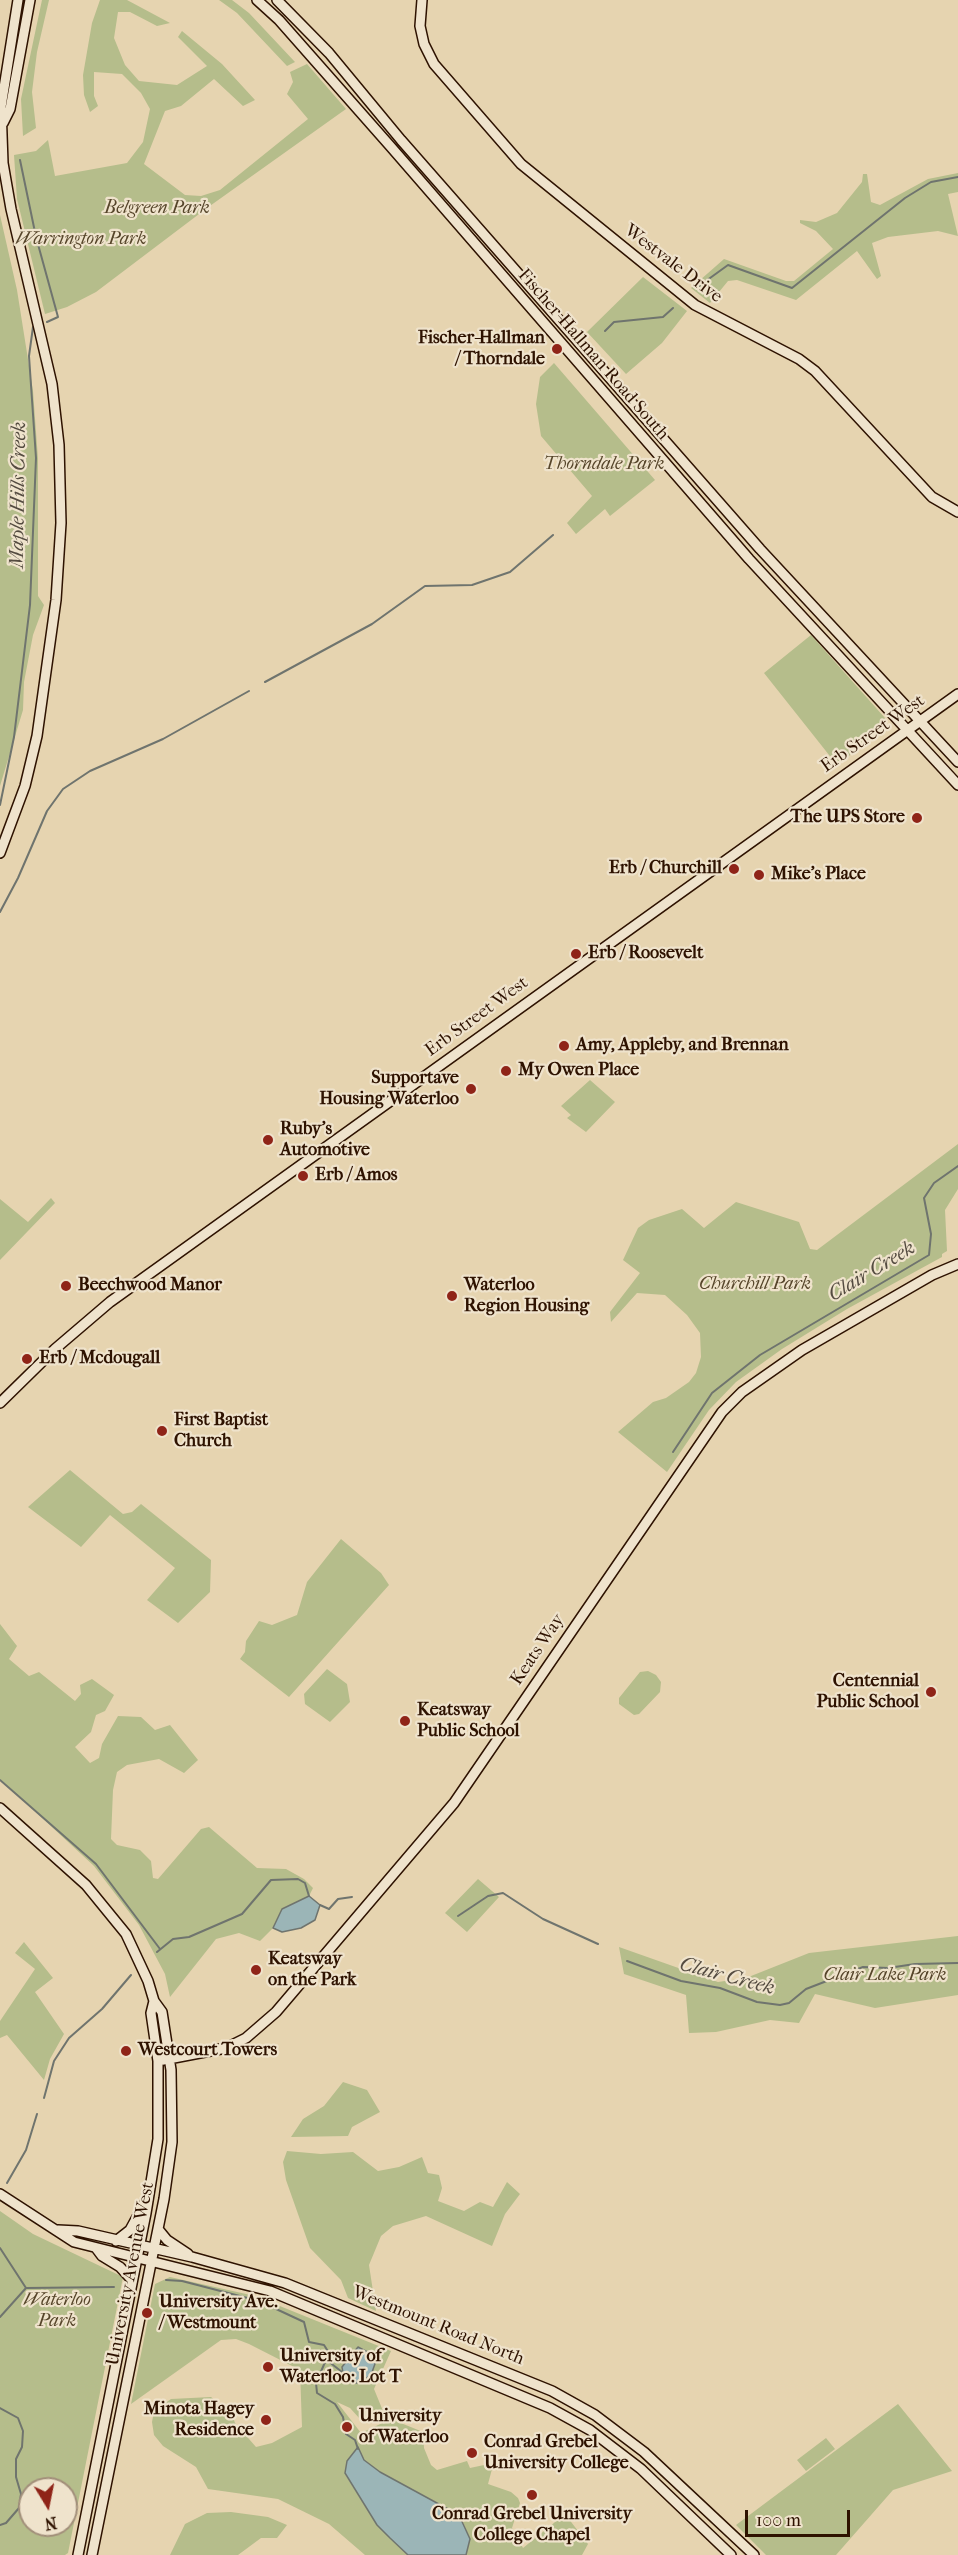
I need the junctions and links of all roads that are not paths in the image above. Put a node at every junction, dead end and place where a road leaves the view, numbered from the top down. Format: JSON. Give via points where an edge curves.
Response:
{"nodes":[{"id":1,"x":18,"y":0,"type":"edge"},
{"id":2,"x":30,"y":0,"type":"edge"},
{"id":3,"x":257,"y":0,"type":"edge"},
{"id":4,"x":278,"y":0,"type":"edge"},
{"id":5,"x":422,"y":0,"type":"edge"},
{"id":6,"x":3,"y":123,"type":"junction"},
{"id":7,"x":958,"y":512,"type":"edge"},
{"id":8,"x":958,"y":694,"type":"edge"},
{"id":9,"x":919,"y":722,"type":"junction"},
{"id":10,"x":906,"y":731,"type":"junction"},
{"id":11,"x":958,"y":762,"type":"edge"},
{"id":12,"x":958,"y":784,"type":"edge"},
{"id":13,"x":0,"y":853,"type":"edge"},
{"id":14,"x":958,"y":1264,"type":"edge"},
{"id":15,"x":0,"y":1403,"type":"edge"},
{"id":16,"x":0,"y":1809,"type":"edge"},
{"id":17,"x":153,"y":2001,"type":"junction"},
{"id":18,"x":170,"y":2059,"type":"junction"},
{"id":19,"x":158,"y":2061,"type":"junction"},
{"id":20,"x":0,"y":2194,"type":"edge"},
{"id":21,"x":150,"y":2196,"type":"junction"},
{"id":22,"x":158,"y":2229,"type":"junction"},
{"id":23,"x":58,"y":2230,"type":"junction"},
{"id":24,"x":116,"y":2241,"type":"junction"},
{"id":25,"x":140,"y":2247,"type":"junction"},
{"id":26,"x":96,"y":2248,"type":"junction"},
{"id":27,"x":153,"y":2249,"type":"junction"},
{"id":28,"x":192,"y":2257,"type":"junction"},
{"id":29,"x":136,"y":2259,"type":"junction"},
{"id":30,"x":150,"y":2262,"type":"junction"},
{"id":31,"x":132,"y":2280,"type":"junction"},
{"id":32,"x":78,"y":2555,"type":"edge"},
{"id":33,"x":92,"y":2555,"type":"edge"},
{"id":34,"x":731,"y":2555,"type":"edge"},
{"id":35,"x":754,"y":2555,"type":"edge"}],
"edges":[{"from":1,"to":6,"type":"main road","via":[[1,107]]},
{"from":2,"to":6,"type":"main road","via":[[10,109]]},
{"from":3,"to":10,"type":"main road","name":"Fischer-Hallman Road South","via":[[279,20],[749,559]]},
{"from":4,"to":9,"type":"main road","name":"Fischer-Hallman Road South","via":[[329,53],[753,540]]},
{"from":5,"to":7,"type":"main road","name":"Westvale Drive","via":[[420,26],[434,64],[521,164],[695,305],[815,371],[932,497]]},
{"from":6,"to":13,"type":"main road","via":[[3,163],[11,209],[52,384],[61,523],[56,600],[37,736],[25,786]]},
{"from":8,"to":9,"type":"main road","name":"Erb Street West"},
{"from":9,"to":10,"type":"main road","name":"Erb Street West"},
{"from":9,"to":11,"type":"main road","name":"Fischer-Hallman Road South"},
{"from":10,"to":12,"type":"main road","name":"Fischer-Hallman Road South"},
{"from":10,"to":15,"type":"main road","name":"Erb Street West","via":[[110,1302],[54,1349]]},
{"from":14,"to":18,"type":"main road","name":"Keats Way","via":[[802,1350],[742,1392],[722,1412],[454,1803],[276,2012],[236,2044]]},
{"from":16,"to":17,"type":"main road","name":"University Avenue West","via":[[86,1885],[111,1913],[138,1958]]},
{"from":17,"to":18,"type":"main road","name":"University Avenue West","via":[[162,2012]]},
{"from":17,"to":19,"type":"main road","name":"University Avenue West"},
{"from":18,"to":19,"type":"main road","name":"Keats Way"},
{"from":18,"to":22,"type":"main road","name":"University Avenue West","via":[[172,2142]]},
{"from":19,"to":21,"type":"main road","name":"University Avenue West","via":[[159,2125]]},
{"from":20,"to":23,"type":"main road","name":"Westmount Road North"},
{"from":21,"to":24,"type":"main road","via":[[130,2230]]},
{"from":21,"to":25,"type":"main road","name":"University Avenue West"},
{"from":22,"to":27,"type":"main road","name":"University Avenue West"},
{"from":22,"to":28,"type":"main road"},
{"from":23,"to":24,"type":"main road","name":"Westmount Road North"},
{"from":23,"to":26,"type":"main road","name":"Westmount Road North","via":[[74,2242]]},
{"from":24,"to":25,"type":"main road","name":"Westmount Road North"},
{"from":25,"to":27,"type":"main road","name":"Westmount Road North"},
{"from":25,"to":29,"type":"main road","name":"University Avenue West"},
{"from":26,"to":29,"type":"main road","name":"Westmount Road North"},
{"from":26,"to":31,"type":"main road"},
{"from":27,"to":28,"type":"main road","name":"Westmount Road North"},
{"from":27,"to":30,"type":"main road","name":"University Avenue West"},
{"from":28,"to":35,"type":"main road","name":"Westmount Road North","via":[[285,2283],[552,2391],[596,2415],[644,2452]]},
{"from":29,"to":30,"type":"main road","name":"Westmount Road North"},
{"from":29,"to":31,"type":"main road","name":"University Avenue West"},
{"from":30,"to":33,"type":"main road","name":"University Avenue West"},
{"from":30,"to":34,"type":"main road","name":"Westmount Road North","via":[[270,2291],[550,2408],[590,2430],[641,2469]]},
{"from":31,"to":32,"type":"main road","name":"University Avenue West"}]}
